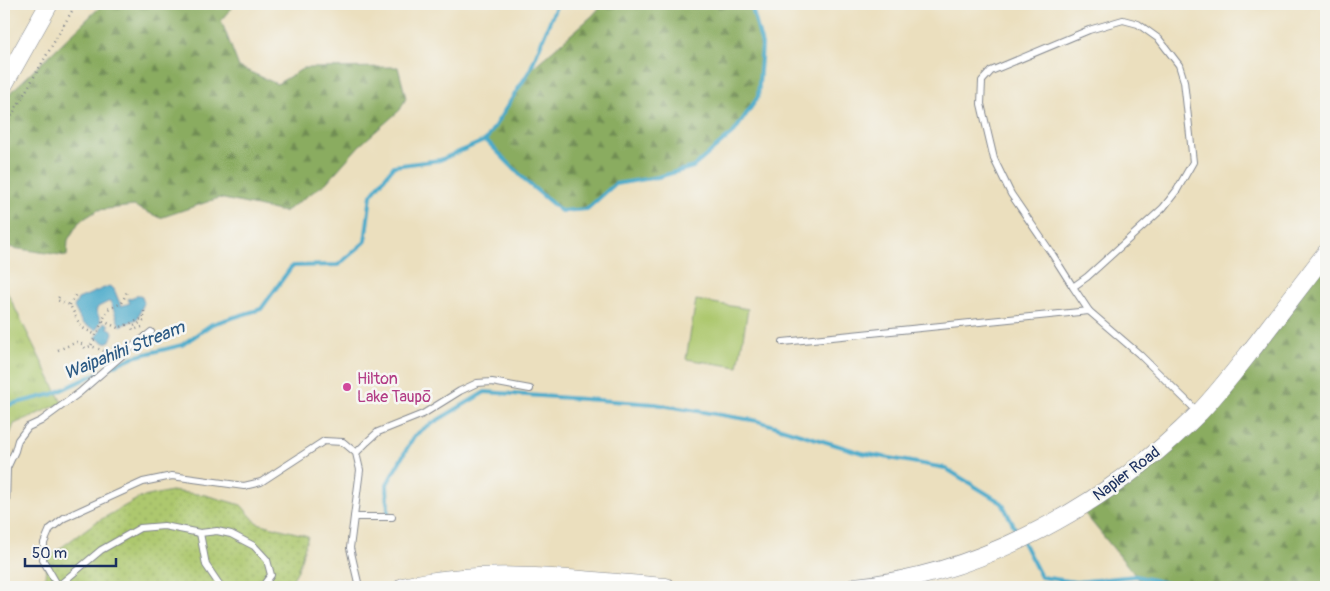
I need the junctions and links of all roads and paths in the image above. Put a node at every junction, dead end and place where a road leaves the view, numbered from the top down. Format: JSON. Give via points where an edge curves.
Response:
{"nodes":[{"id":1,"x":49,"y":4,"type":"edge"},
{"id":2,"x":76,"y":4,"type":"edge"},
{"id":3,"x":4,"y":84,"type":"edge"},
{"id":4,"x":4,"y":129,"type":"edge"},
{"id":5,"x":1326,"y":253,"type":"edge"},
{"id":6,"x":1073,"y":288,"type":"junction"},
{"id":7,"x":127,"y":291,"type":"dead end"},
{"id":8,"x":76,"y":294,"type":"dead end"},
{"id":9,"x":59,"y":296,"type":"dead end"},
{"id":10,"x":70,"y":305,"type":"junction"},
{"id":11,"x":146,"y":309,"type":"dead end"},
{"id":12,"x":1089,"y":311,"type":"junction"},
{"id":13,"x":144,"y":318,"type":"junction"},
{"id":14,"x":103,"y":321,"type":"junction"},
{"id":15,"x":151,"y":332,"type":"dead end"},
{"id":16,"x":96,"y":335,"type":"junction"},
{"id":17,"x":144,"y":338,"type":"junction"},
{"id":18,"x":783,"y":342,"type":"dead end"},
{"id":19,"x":91,"y":346,"type":"junction"},
{"id":20,"x":120,"y":346,"type":"dead end"},
{"id":21,"x":58,"y":350,"type":"dead end"},
{"id":22,"x":530,"y":389,"type":"dead end"},
{"id":23,"x":1199,"y":413,"type":"junction"},
{"id":24,"x":356,"y":454,"type":"junction"},
{"id":25,"x":6,"y":505,"type":"dead end"},
{"id":26,"x":354,"y":517,"type":"junction"},
{"id":27,"x":392,"y":517,"type":"dead end"},
{"id":28,"x":200,"y":533,"type":"junction"},
{"id":29,"x":57,"y":586,"type":"edge"},
{"id":30,"x":221,"y":587,"type":"edge"},
{"id":31,"x":262,"y":587,"type":"edge"},
{"id":32,"x":359,"y":587,"type":"edge"},
{"id":33,"x":403,"y":587,"type":"edge"},
{"id":34,"x":666,"y":587,"type":"edge"},
{"id":35,"x":854,"y":587,"type":"edge"}],
"edges":[{"from":1,"to":3,"type":"main road"},
{"from":2,"to":4,"type":"path"},
{"from":5,"to":23,"type":"main road","name":"Napier Road"},
{"from":6,"to":6,"type":"lane","via":[[1011,194],[994,159],[981,104],[982,81],[991,71],[1089,30],[1123,20],[1138,24],[1159,39],[1179,65],[1184,81],[1192,162],[1163,208]]},
{"from":6,"to":12,"type":"lane"},
{"from":7,"to":14,"type":"path","via":[[122,303],[108,309]]},
{"from":8,"to":10,"type":"path"},
{"from":9,"to":10,"type":"path","via":[[57,300]]},
{"from":10,"to":16,"type":"path","via":[[81,327]]},
{"from":11,"to":13,"type":"path"},
{"from":12,"to":18,"type":"lane"},
{"from":12,"to":23,"type":"lane"},
{"from":13,"to":14,"type":"path","via":[[118,328]]},
{"from":13,"to":17,"type":"path","via":[[132,327],[133,330],[150,324],[152,329],[142,336]]},
{"from":14,"to":16,"type":"path"},
{"from":15,"to":17,"type":"lane"},
{"from":16,"to":19,"type":"path"},
{"from":17,"to":25,"type":"lane","via":[[79,393],[28,428],[18,440],[7,468]]},
{"from":19,"to":20,"type":"path","via":[[104,351]]},
{"from":19,"to":21,"type":"path","via":[[84,348],[77,342]]},
{"from":22,"to":24,"type":"lane","via":[[492,382],[478,383],[423,414],[378,432]]},
{"from":23,"to":35,"type":"main road","name":"Napier Road","via":[[1119,482],[1035,531],[991,553],[943,569]]},
{"from":24,"to":26,"type":"lane","via":[[360,470]]},
{"from":24,"to":29,"type":"lane","via":[[343,442],[324,441],[262,482],[244,486],[172,476],[143,482],[64,518],[50,529],[44,543],[43,560]]},
{"from":26,"to":27,"type":"lane"},
{"from":26,"to":32,"type":"lane","via":[[350,548]]},
{"from":28,"to":29,"type":"lane","via":[[164,526],[140,528],[100,550]]},
{"from":28,"to":30,"type":"lane","via":[[206,565]]},
{"from":28,"to":31,"type":"lane","via":[[224,532],[254,546],[267,560],[271,575]]},
{"from":33,"to":34,"type":"main road","via":[[457,578],[511,576]]}]}
